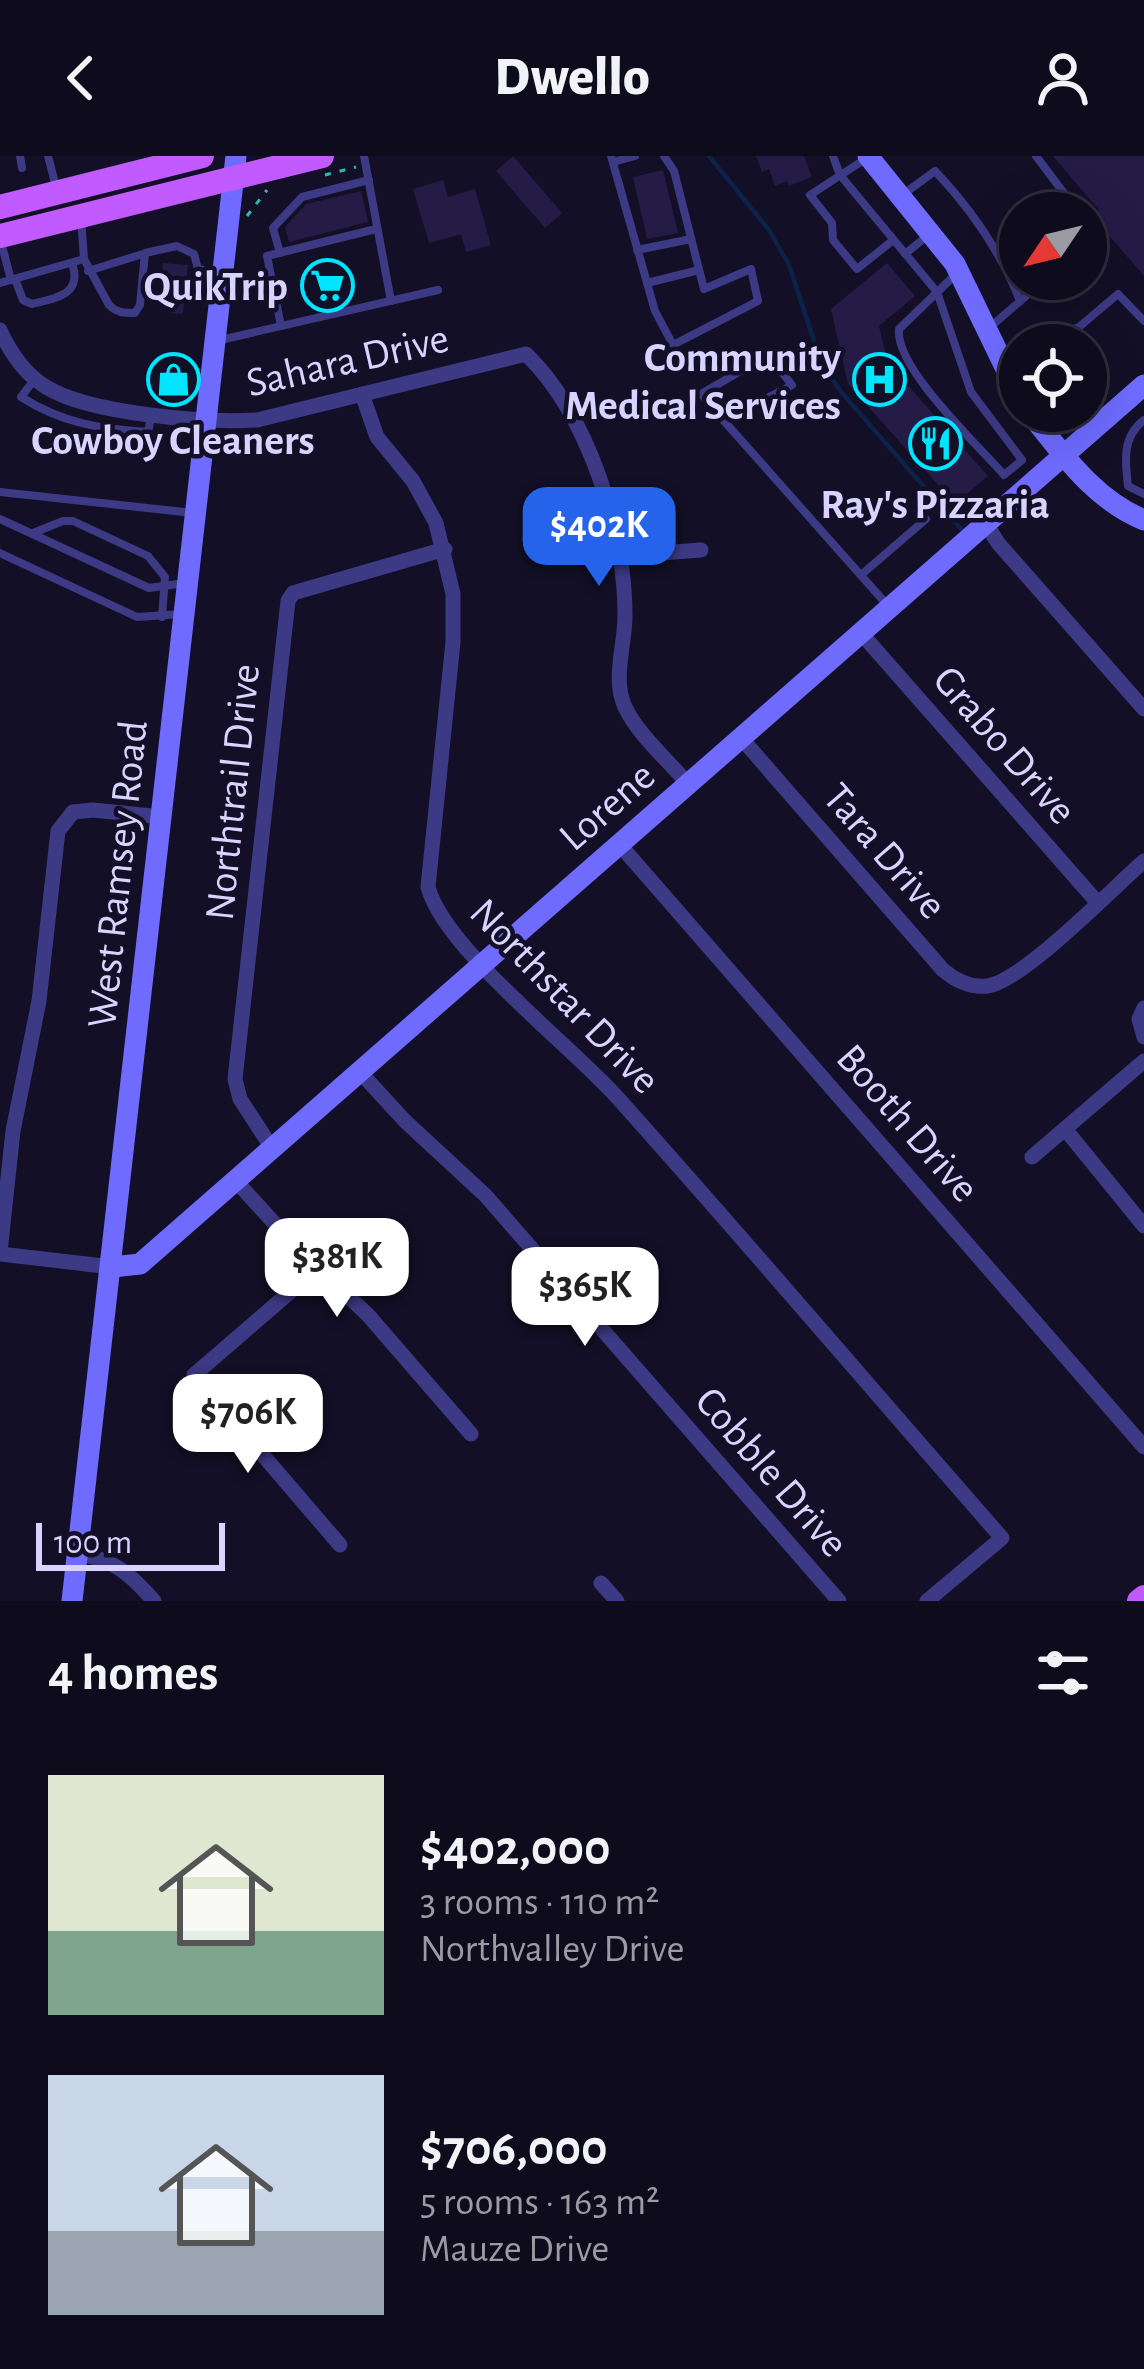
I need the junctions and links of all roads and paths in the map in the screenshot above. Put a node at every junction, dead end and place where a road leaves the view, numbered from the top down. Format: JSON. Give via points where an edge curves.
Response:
{"nodes":[{"id":1,"x":20,"y":156,"type":"edge"},
{"id":2,"x":48,"y":156,"type":"edge"},
{"id":3,"x":202,"y":156,"type":"edge"},
{"id":4,"x":322,"y":156,"type":"edge"},
{"id":5,"x":364,"y":156,"type":"edge"},
{"id":6,"x":635,"y":156,"type":"edge"},
{"id":7,"x":664,"y":156,"type":"edge"},
{"id":8,"x":833,"y":156,"type":"edge"},
{"id":9,"x":1036,"y":156,"type":"edge"},
{"id":10,"x":868,"y":157,"type":"edge"},
{"id":11,"x":612,"y":159,"type":"edge"},
{"id":12,"x":235,"y":167,"type":"edge"},
{"id":13,"x":22,"y":168,"type":"dead end"},
{"id":14,"x":841,"y":175,"type":"junction"},
{"id":15,"x":369,"y":180,"type":"junction"},
{"id":16,"x":1063,"y":192,"type":"edge"},
{"id":17,"x":57,"y":193,"type":"junction"},
{"id":18,"x":900,"y":197,"type":"junction"},
{"id":19,"x":0,"y":206,"type":"edge"},
{"id":20,"x":81,"y":216,"type":"junction"},
{"id":21,"x":376,"y":230,"type":"junction"},
{"id":22,"x":931,"y":233,"type":"junction"},
{"id":23,"x":0,"y":236,"type":"edge"},
{"id":24,"x":691,"y":239,"type":"junction"},
{"id":25,"x":892,"y":241,"type":"junction"},
{"id":26,"x":637,"y":250,"type":"junction"},
{"id":27,"x":145,"y":253,"type":"junction"},
{"id":28,"x":280,"y":253,"type":"junction"},
{"id":29,"x":905,"y":254,"type":"junction"},
{"id":30,"x":999,"y":254,"type":"edge"},
{"id":31,"x":84,"y":259,"type":"junction"},
{"id":32,"x":72,"y":262,"type":"junction"},
{"id":33,"x":699,"y":270,"type":"junction"},
{"id":34,"x":959,"y":270,"type":"junction"},
{"id":35,"x":88,"y":272,"type":"junction"},
{"id":36,"x":223,"y":273,"type":"junction"},
{"id":37,"x":13,"y":279,"type":"junction"},
{"id":38,"x":0,"y":283,"type":"edge"},
{"id":39,"x":647,"y":283,"type":"junction"},
{"id":40,"x":438,"y":290,"type":"dead end"},
{"id":41,"x":937,"y":292,"type":"junction"},
{"id":42,"x":391,"y":301,"type":"junction"},
{"id":43,"x":1020,"y":301,"type":"edge"},
{"id":44,"x":1144,"y":321,"type":"edge"},
{"id":45,"x":1083,"y":324,"type":"edge"},
{"id":46,"x":281,"y":326,"type":"junction"},
{"id":47,"x":988,"y":329,"type":"junction"},
{"id":48,"x":2,"y":337,"type":"edge"},
{"id":49,"x":214,"y":342,"type":"junction"},
{"id":50,"x":999,"y":349,"type":"edge"},
{"id":51,"x":35,"y":379,"type":"junction"},
{"id":52,"x":1144,"y":385,"type":"edge"},
{"id":53,"x":60,"y":394,"type":"junction"},
{"id":54,"x":362,"y":394,"type":"junction"},
{"id":55,"x":91,"y":404,"type":"junction"},
{"id":56,"x":152,"y":413,"type":"junction"},
{"id":57,"x":49,"y":414,"type":"junction"},
{"id":58,"x":204,"y":419,"type":"junction"},
{"id":59,"x":1144,"y":421,"type":"edge"},
{"id":60,"x":724,"y":422,"type":"junction"},
{"id":61,"x":83,"y":426,"type":"junction"},
{"id":62,"x":1045,"y":432,"type":"edge"},
{"id":63,"x":1065,"y":456,"type":"junction"},
{"id":64,"x":1016,"y":466,"type":"junction"},
{"id":65,"x":1033,"y":485,"type":"junction"},
{"id":66,"x":1128,"y":486,"type":"junction"},
{"id":67,"x":0,"y":492,"type":"edge"},
{"id":68,"x":1144,"y":494,"type":"edge"},
{"id":69,"x":1119,"y":509,"type":"junction"},
{"id":70,"x":194,"y":513,"type":"junction"},
{"id":71,"x":0,"y":519,"type":"edge"},
{"id":72,"x":926,"y":519,"type":"dead end"},
{"id":73,"x":1144,"y":520,"type":"edge"},
{"id":74,"x":987,"y":525,"type":"junction"},
{"id":75,"x":32,"y":534,"type":"junction"},
{"id":76,"x":445,"y":549,"type":"junction"},
{"id":77,"x":701,"y":550,"type":"dead end"},
{"id":78,"x":0,"y":554,"type":"edge"},
{"id":79,"x":620,"y":556,"type":"junction"},
{"id":80,"x":861,"y":574,"type":"junction"},
{"id":81,"x":176,"y":584,"type":"junction"},
{"id":82,"x":890,"y":608,"type":"junction"},
{"id":83,"x":172,"y":615,"type":"junction"},
{"id":84,"x":861,"y":633,"type":"junction"},
{"id":85,"x":1144,"y":709,"type":"edge"},
{"id":86,"x":742,"y":739,"type":"junction"},
{"id":87,"x":689,"y":785,"type":"junction"},
{"id":88,"x":162,"y":817,"type":"junction"},
{"id":89,"x":620,"y":845,"type":"junction"},
{"id":90,"x":1144,"y":861,"type":"edge"},
{"id":91,"x":1096,"y":902,"type":"junction"},
{"id":92,"x":483,"y":963,"type":"junction"},
{"id":93,"x":1144,"y":1008,"type":"edge"},
{"id":94,"x":1144,"y":1037,"type":"edge"},
{"id":95,"x":1144,"y":1061,"type":"edge"},
{"id":96,"x":360,"y":1072,"type":"junction"},
{"id":97,"x":1065,"y":1129,"type":"junction"},
{"id":98,"x":272,"y":1148,"type":"junction"},
{"id":99,"x":1032,"y":1157,"type":"dead end"},
{"id":100,"x":235,"y":1180,"type":"junction"},
{"id":101,"x":1144,"y":1226,"type":"edge"},
{"id":102,"x":0,"y":1253,"type":"edge"},
{"id":103,"x":112,"y":1267,"type":"junction"},
{"id":104,"x":319,"y":1267,"type":"junction"},
{"id":105,"x":471,"y":1434,"type":"dead end"},
{"id":106,"x":1144,"y":1447,"type":"edge"},
{"id":107,"x":340,"y":1545,"type":"dead end"},
{"id":108,"x":78,"y":1554,"type":"junction"},
{"id":109,"x":601,"y":1583,"type":"dead end"},
{"id":110,"x":938,"y":1598,"type":"edge"},
{"id":111,"x":72,"y":1601,"type":"edge"},
{"id":112,"x":154,"y":1601,"type":"edge"},
{"id":113,"x":617,"y":1601,"type":"edge"},
{"id":114,"x":838,"y":1601,"type":"edge"}],
"edges":[{"from":1,"to":13,"type":"lane"},
{"from":2,"to":17,"type":"lane"},
{"from":3,"to":17,"type":"main road"},
{"from":4,"to":12,"type":"main road"},
{"from":5,"to":15,"type":"lane"},
{"from":6,"to":11,"type":"lane"},
{"from":7,"to":24,"type":"lane"},
{"from":8,"to":14,"type":"lane"},
{"from":9,"to":16,"type":"lane"},
{"from":10,"to":14,"type":"lane"},
{"from":10,"to":18,"type":"street"},
{"from":11,"to":26,"type":"lane"},
{"from":12,"to":20,"type":"main road"},
{"from":12,"to":36,"type":"street","name":"West Ramsey Road"},
{"from":14,"to":25,"type":"lane"},
{"from":14,"to":25,"type":"lane","via":[[810,195],[832,223],[833,240],[857,269]]},
{"from":15,"to":21,"type":"lane"},
{"from":15,"to":28,"type":"lane","via":[[311,198],[273,228]]},
{"from":17,"to":19,"type":"main road"},
{"from":18,"to":22,"type":"street"},
{"from":18,"to":30,"type":"lane","via":[[935,171]]},
{"from":20,"to":23,"type":"main road"},
{"from":20,"to":31,"type":"lane"},
{"from":21,"to":28,"type":"lane"},
{"from":21,"to":42,"type":"lane"},
{"from":22,"to":29,"type":"lane"},
{"from":22,"to":34,"type":"street"},
{"from":23,"to":37,"type":"lane"},
{"from":24,"to":26,"type":"lane"},
{"from":24,"to":33,"type":"lane"},
{"from":25,"to":29,"type":"lane"},
{"from":26,"to":39,"type":"lane"},
{"from":27,"to":35,"type":"lane"},
{"from":27,"to":35,"type":"lane","via":[[135,314],[116,311]]},
{"from":27,"to":36,"type":"lane","via":[[177,246],[194,254],[198,269]]},
{"from":28,"to":46,"type":"lane","via":[[266,256]]},
{"from":29,"to":41,"type":"lane"},
{"from":31,"to":32,"type":"lane"},
{"from":31,"to":35,"type":"lane"},
{"from":32,"to":37,"type":"lane"},
{"from":32,"to":37,"type":"lane","via":[[75,286],[50,300],[22,299]]},
{"from":33,"to":39,"type":"lane"},
{"from":33,"to":39,"type":"lane","via":[[704,289],[751,269],[758,302],[673,346]]},
{"from":34,"to":41,"type":"lane"},
{"from":34,"to":47,"type":"street"},
{"from":36,"to":49,"type":"street","name":"West Ramsey Road"},
{"from":37,"to":38,"type":"lane"},
{"from":40,"to":42,"type":"lane"},
{"from":41,"to":64,"type":"lane","via":[[971,392],[1022,460]]},
{"from":41,"to":64,"type":"lane","via":[[899,329],[897,344],[1004,476]]},
{"from":42,"to":46,"type":"lane"},
{"from":43,"to":47,"type":"lane"},
{"from":44,"to":45,"type":"lane","via":[[1118,294]]},
{"from":46,"to":49,"type":"lane"},
{"from":47,"to":50,"type":"street"},
{"from":48,"to":51,"type":"street","name":"Sahara Drive"},
{"from":49,"to":58,"type":"street","name":"West Ramsey Road"},
{"from":51,"to":53,"type":"street","name":"Sahara Drive"},
{"from":51,"to":57,"type":"lane","via":[[21,397]]},
{"from":52,"to":63,"type":"street","name":"Lorene"},
{"from":53,"to":55,"type":"street","name":"Sahara Drive"},
{"from":53,"to":57,"type":"lane"},
{"from":54,"to":58,"type":"street","name":"Sahara Drive","via":[[256,421]]},
{"from":54,"to":76,"type":"street","name":"Northstar Drive","via":[[376,436],[425,501]]},
{"from":54,"to":79,"type":"street","name":"Sahara Drive","via":[[526,354],[595,466]]},
{"from":55,"to":56,"type":"street","name":"Sahara Drive"},
{"from":55,"to":61,"type":"lane"},
{"from":56,"to":58,"type":"street","name":"Sahara Drive"},
{"from":56,"to":61,"type":"lane","via":[[148,432]]},
{"from":57,"to":61,"type":"lane"},
{"from":58,"to":70,"type":"street","name":"West Ramsey Road"},
{"from":59,"to":66,"type":"lane","via":[[1131,430]]},
{"from":60,"to":60,"type":"lane","via":[[792,385],[768,356],[701,394]]},
{"from":60,"to":80,"type":"lane"},
{"from":62,"to":63,"type":"street"},
{"from":63,"to":65,"type":"street","name":"Lorene"},
{"from":63,"to":69,"type":"street"},
{"from":64,"to":65,"type":"lane"},
{"from":65,"to":74,"type":"street","name":"Lorene"},
{"from":66,"to":68,"type":"lane"},
{"from":66,"to":69,"type":"lane"},
{"from":67,"to":70,"type":"lane"},
{"from":69,"to":73,"type":"street"},
{"from":70,"to":81,"type":"street","name":"West Ramsey Road"},
{"from":71,"to":75,"type":"lane"},
{"from":72,"to":80,"type":"lane"},
{"from":74,"to":82,"type":"street","name":"Lorene"},
{"from":74,"to":85,"type":"street"},
{"from":75,"to":81,"type":"lane","via":[[149,588]]},
{"from":75,"to":81,"type":"lane","via":[[63,521],[85,526],[148,556]]},
{"from":76,"to":92,"type":"street","name":"Northstar Drive","via":[[455,614],[428,887],[444,922]]},
{"from":76,"to":98,"type":"street","name":"Northtrail Drive","via":[[292,593],[288,601],[236,1078],[240,1099]]},
{"from":77,"to":79,"type":"street"},
{"from":78,"to":83,"type":"lane","via":[[137,617]]},
{"from":79,"to":87,"type":"street","via":[[624,705]]},
{"from":80,"to":82,"type":"lane"},
{"from":81,"to":83,"type":"street","name":"West Ramsey Road"},
{"from":82,"to":84,"type":"street","name":"Lorene"},
{"from":83,"to":88,"type":"street","name":"West Ramsey Road"},
{"from":84,"to":86,"type":"street","name":"Lorene"},
{"from":84,"to":91,"type":"street","name":"Grabo Drive"},
{"from":86,"to":87,"type":"street","name":"Lorene"},
{"from":86,"to":91,"type":"street","name":"Tara Drive","via":[[943,970],[963,982],[990,986]]},
{"from":87,"to":89,"type":"street","name":"Lorene"},
{"from":88,"to":102,"type":"street","via":[[74,812],[58,831]]},
{"from":88,"to":103,"type":"street","name":"West Ramsey Road"},
{"from":89,"to":92,"type":"street","name":"Lorene"},
{"from":89,"to":106,"type":"street","name":"Booth Drive"},
{"from":90,"to":91,"type":"street"},
{"from":92,"to":96,"type":"street","name":"Lorene"},
{"from":92,"to":110,"type":"street","name":"Northstar Drive","via":[[613,1093],[1002,1538]]},
{"from":93,"to":94,"type":"street"},
{"from":95,"to":97,"type":"street"},
{"from":96,"to":98,"type":"street","name":"Lorene"},
{"from":96,"to":114,"type":"street","name":"Cobble Drive","via":[[485,1195]]},
{"from":97,"to":99,"type":"street"},
{"from":97,"to":101,"type":"street"},
{"from":98,"to":100,"type":"street","name":"Lorene"},
{"from":100,"to":103,"type":"street","name":"Lorene","via":[[140,1264]]},
{"from":100,"to":104,"type":"street"},
{"from":102,"to":103,"type":"street"},
{"from":103,"to":108,"type":"street","name":"West Ramsey Road"},
{"from":104,"to":105,"type":"street"},
{"from":104,"to":107,"type":"street","via":[[194,1375]]},
{"from":108,"to":111,"type":"street","name":"West Ramsey Road"},
{"from":108,"to":112,"type":"street","via":[[112,1562]]},
{"from":109,"to":113,"type":"street"}]}
